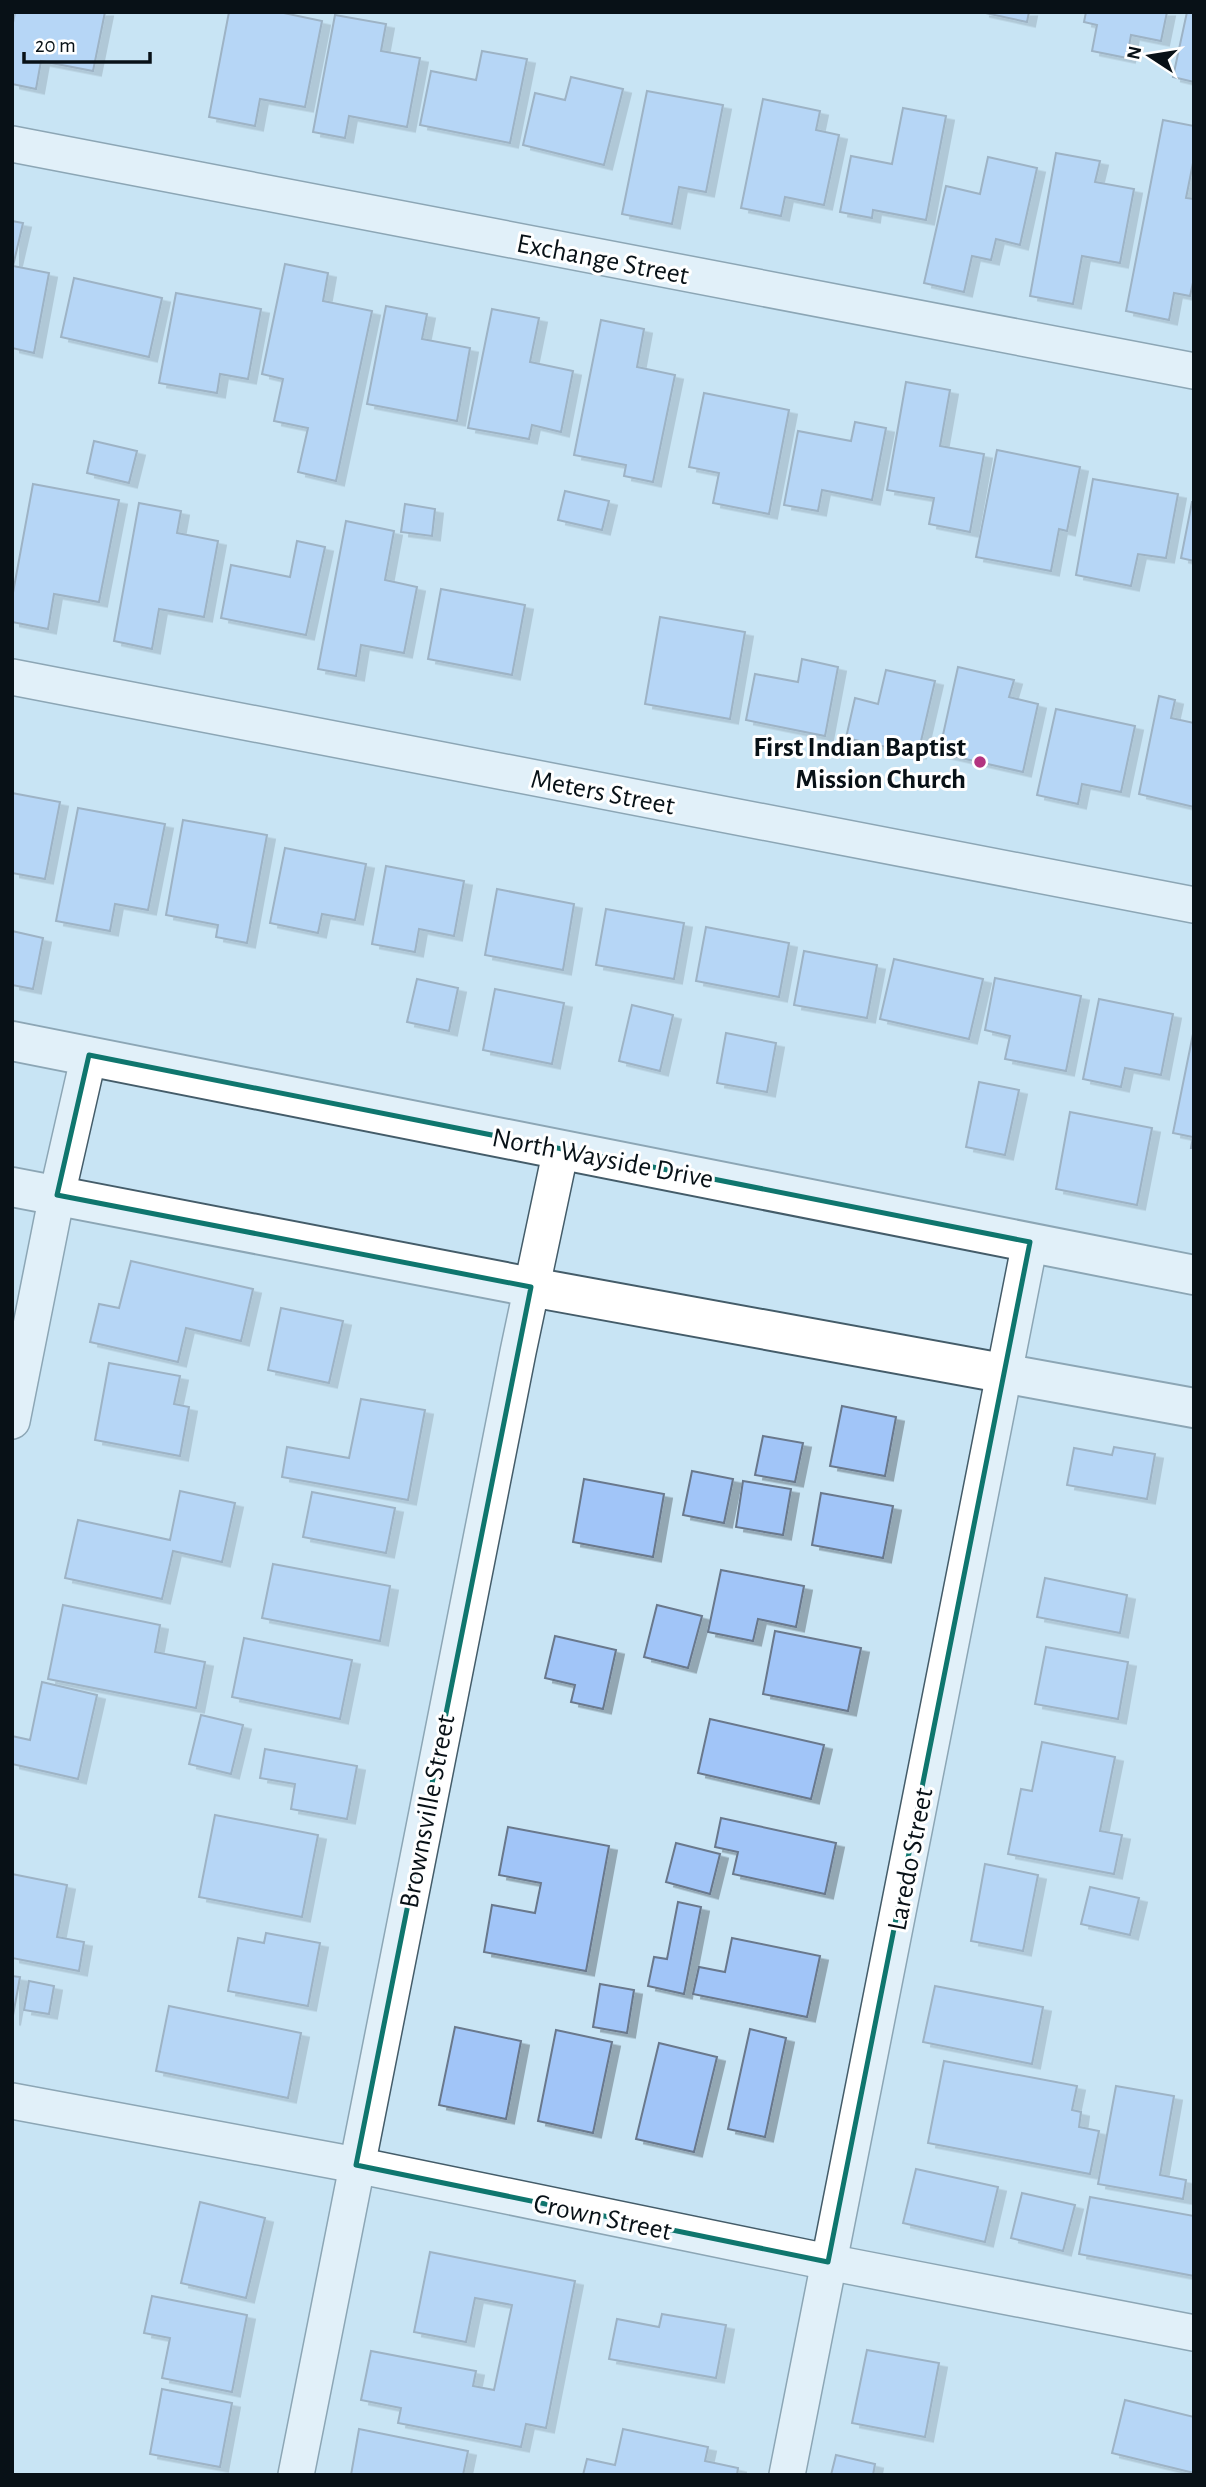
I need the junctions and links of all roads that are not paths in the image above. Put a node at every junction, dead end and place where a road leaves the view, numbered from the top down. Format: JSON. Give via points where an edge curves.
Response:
{"nodes":[{"id":1,"x":12,"y":144,"type":"edge"},
{"id":2,"x":1194,"y":371,"type":"edge"},
{"id":3,"x":12,"y":677,"type":"edge"},
{"id":4,"x":1194,"y":905,"type":"edge"},
{"id":5,"x":12,"y":1041,"type":"edge"},
{"id":6,"x":89,"y":1055,"type":"junction"},
{"id":7,"x":561,"y":1149,"type":"junction"},
{"id":8,"x":12,"y":1187,"type":"edge"},
{"id":9,"x":57,"y":1195,"type":"junction"},
{"id":10,"x":1030,"y":1242,"type":"junction"},
{"id":11,"x":1194,"y":1275,"type":"edge"},
{"id":12,"x":531,"y":1287,"type":"junction"},
{"id":13,"x":1005,"y":1374,"type":"junction"},
{"id":14,"x":1194,"y":1408,"type":"edge"},
{"id":15,"x":12,"y":1421,"type":"edge"},
{"id":16,"x":12,"y":2101,"type":"edge"},
{"id":17,"x":356,"y":2165,"type":"junction"},
{"id":18,"x":828,"y":2262,"type":"junction"},
{"id":19,"x":1194,"y":2333,"type":"edge"},
{"id":20,"x":296,"y":2475,"type":"edge"},
{"id":21,"x":787,"y":2475,"type":"edge"}],
"edges":[{"from":1,"to":2,"type":"street","name":"Exchange Street"},
{"from":3,"to":4,"type":"street","name":"Meters Street"},
{"from":5,"to":6,"type":"main road","name":"North Wayside Drive"},
{"from":6,"to":7,"type":"main road","name":"North Wayside Drive"},
{"from":6,"to":9,"type":"street"},
{"from":7,"to":10,"type":"main road","name":"North Wayside Drive"},
{"from":7,"to":12,"type":"street","name":"Brownsville Street"},
{"from":8,"to":9,"type":"main road"},
{"from":9,"to":12,"type":"main road"},
{"from":9,"to":15,"type":"street"},
{"from":10,"to":11,"type":"main road","name":"North Wayside Drive"},
{"from":10,"to":13,"type":"street","name":"Laredo Street"},
{"from":12,"to":13,"type":"main road"},
{"from":12,"to":17,"type":"street","name":"Brownsville Street"},
{"from":13,"to":14,"type":"main road"},
{"from":13,"to":18,"type":"street","name":"Laredo Street"},
{"from":16,"to":17,"type":"street","name":"Crown Street"},
{"from":17,"to":18,"type":"street","name":"Crown Street"},
{"from":17,"to":20,"type":"street","name":"Brownsville Street"},
{"from":18,"to":19,"type":"street","name":"Crown Street"},
{"from":18,"to":21,"type":"street","name":"Laredo Street"}]}
